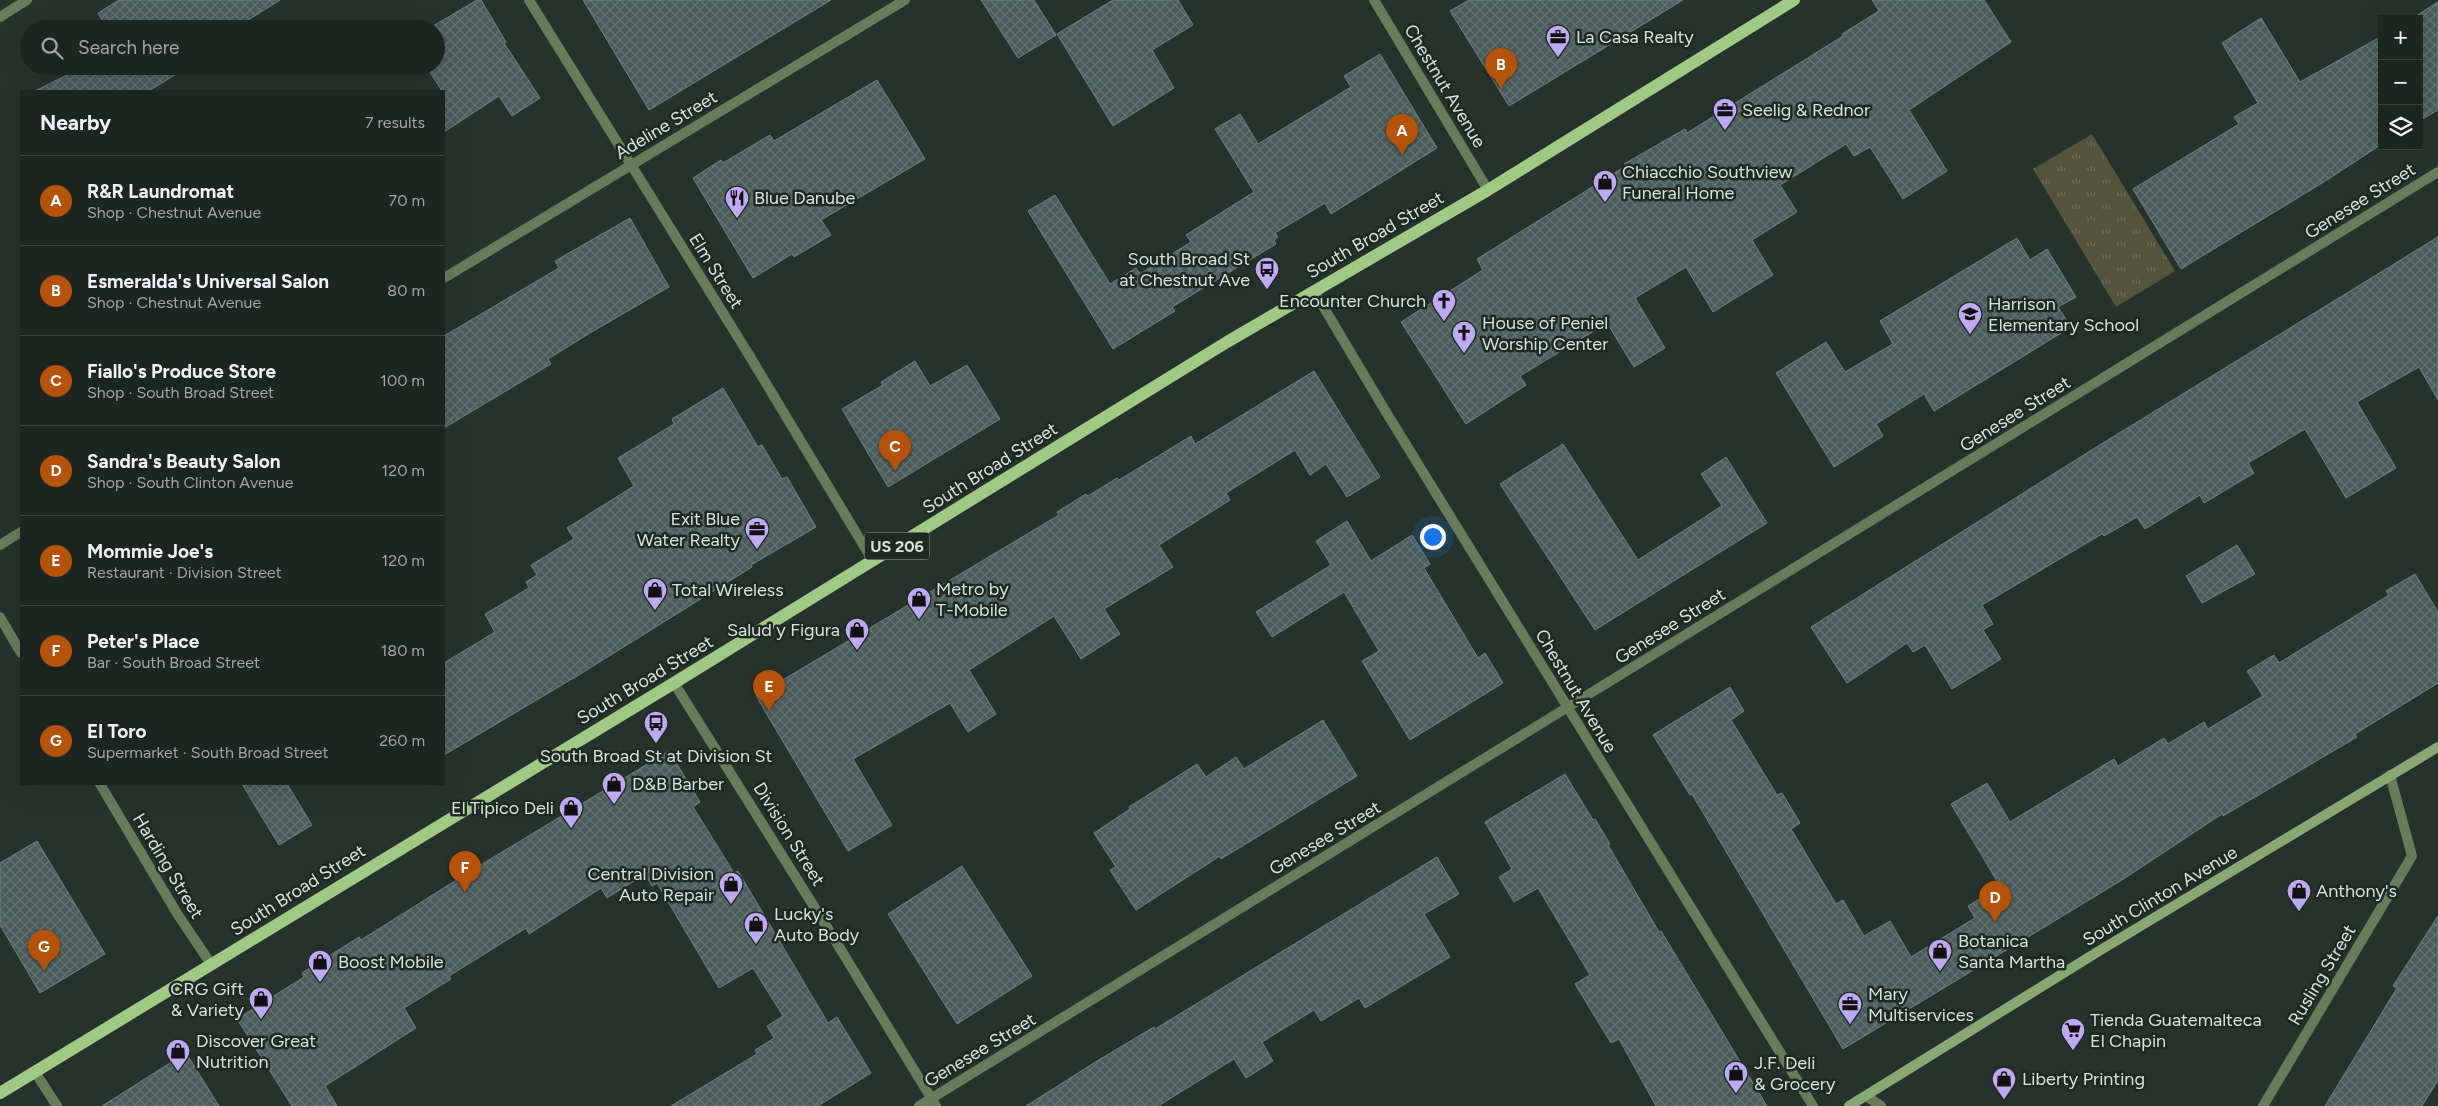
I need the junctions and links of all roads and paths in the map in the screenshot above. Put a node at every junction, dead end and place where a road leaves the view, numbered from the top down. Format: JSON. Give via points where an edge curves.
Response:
{"nodes":[{"id":1,"x":27,"y":0,"type":"edge"},
{"id":2,"x":529,"y":0,"type":"edge"},
{"id":3,"x":905,"y":0,"type":"edge"},
{"id":4,"x":1374,"y":0,"type":"edge"},
{"id":5,"x":1794,"y":0,"type":"edge"},
{"id":6,"x":0,"y":17,"type":"edge"},
{"id":7,"x":631,"y":166,"type":"junction"},
{"id":8,"x":2438,"y":172,"type":"edge"},
{"id":9,"x":1488,"y":190,"type":"junction"},
{"id":10,"x":445,"y":277,"type":"edge"},
{"id":11,"x":1314,"y":291,"type":"junction"},
{"id":12,"x":20,"y":533,"type":"edge"},
{"id":13,"x":0,"y":545,"type":"edge"},
{"id":14,"x":873,"y":561,"type":"junction"},
{"id":15,"x":0,"y":617,"type":"edge"},
{"id":16,"x":20,"y":651,"type":"edge"},
{"id":17,"x":674,"y":683,"type":"junction"},
{"id":18,"x":1568,"y":709,"type":"junction"},
{"id":19,"x":2438,"y":747,"type":"edge"},
{"id":20,"x":2390,"y":776,"type":"junction"},
{"id":21,"x":101,"y":785,"type":"edge"},
{"id":22,"x":211,"y":964,"type":"junction"},
{"id":23,"x":35,"y":1072,"type":"junction"},
{"id":24,"x":0,"y":1093,"type":"edge"},
{"id":25,"x":1866,"y":1096,"type":"junction"},
{"id":26,"x":934,"y":1102,"type":"edge"},
{"id":27,"x":57,"y":1106,"type":"edge"},
{"id":28,"x":919,"y":1106,"type":"edge"},
{"id":29,"x":1812,"y":1106,"type":"edge"},
{"id":30,"x":1848,"y":1106,"type":"edge"},
{"id":31,"x":1881,"y":1106,"type":"edge"},
{"id":32,"x":2263,"y":1106,"type":"edge"}],
"edges":[{"from":1,"to":6,"type":"street"},
{"from":2,"to":7,"type":"street","name":"Elm Street"},
{"from":3,"to":7,"type":"street","name":"Adeline Street"},
{"from":4,"to":9,"type":"street","name":"Chestnut Avenue"},
{"from":5,"to":9,"type":"main road","name":"South Broad Street","number":"US 206"},
{"from":7,"to":10,"type":"street","name":"Adeline Street"},
{"from":7,"to":14,"type":"street","name":"Elm Street"},
{"from":8,"to":18,"type":"street","name":"Genesee Street"},
{"from":9,"to":11,"type":"main road","name":"South Broad Street","number":"US 206"},
{"from":11,"to":14,"type":"main road","name":"South Broad Street","number":"US 206"},
{"from":11,"to":18,"type":"street","name":"Chestnut Avenue"},
{"from":12,"to":13,"type":"street"},
{"from":14,"to":17,"type":"main road","name":"South Broad Street","number":"US 206"},
{"from":15,"to":16,"type":"street"},
{"from":17,"to":22,"type":"main road","name":"South Broad Street","number":"US 206"},
{"from":17,"to":26,"type":"street","name":"Division Street"},
{"from":18,"to":26,"type":"street","name":"Genesee Street"},
{"from":18,"to":29,"type":"street","name":"Chestnut Avenue"},
{"from":19,"to":20,"type":"street","name":"South Clinton Avenue"},
{"from":20,"to":25,"type":"street","name":"South Clinton Avenue"},
{"from":20,"to":32,"type":"street","name":"Rusling Street","via":[[2412,856]]},
{"from":21,"to":22,"type":"street","name":"Harding Street","via":[[178,916]]},
{"from":22,"to":23,"type":"main road","name":"South Broad Street","number":"US 206"},
{"from":23,"to":24,"type":"main road","name":"South Broad Street","number":"US 206"},
{"from":23,"to":27,"type":"street"},
{"from":25,"to":30,"type":"street","name":"South Clinton Avenue"},
{"from":25,"to":31,"type":"street"},
{"from":26,"to":28,"type":"street","name":"Genesee Street"}]}
